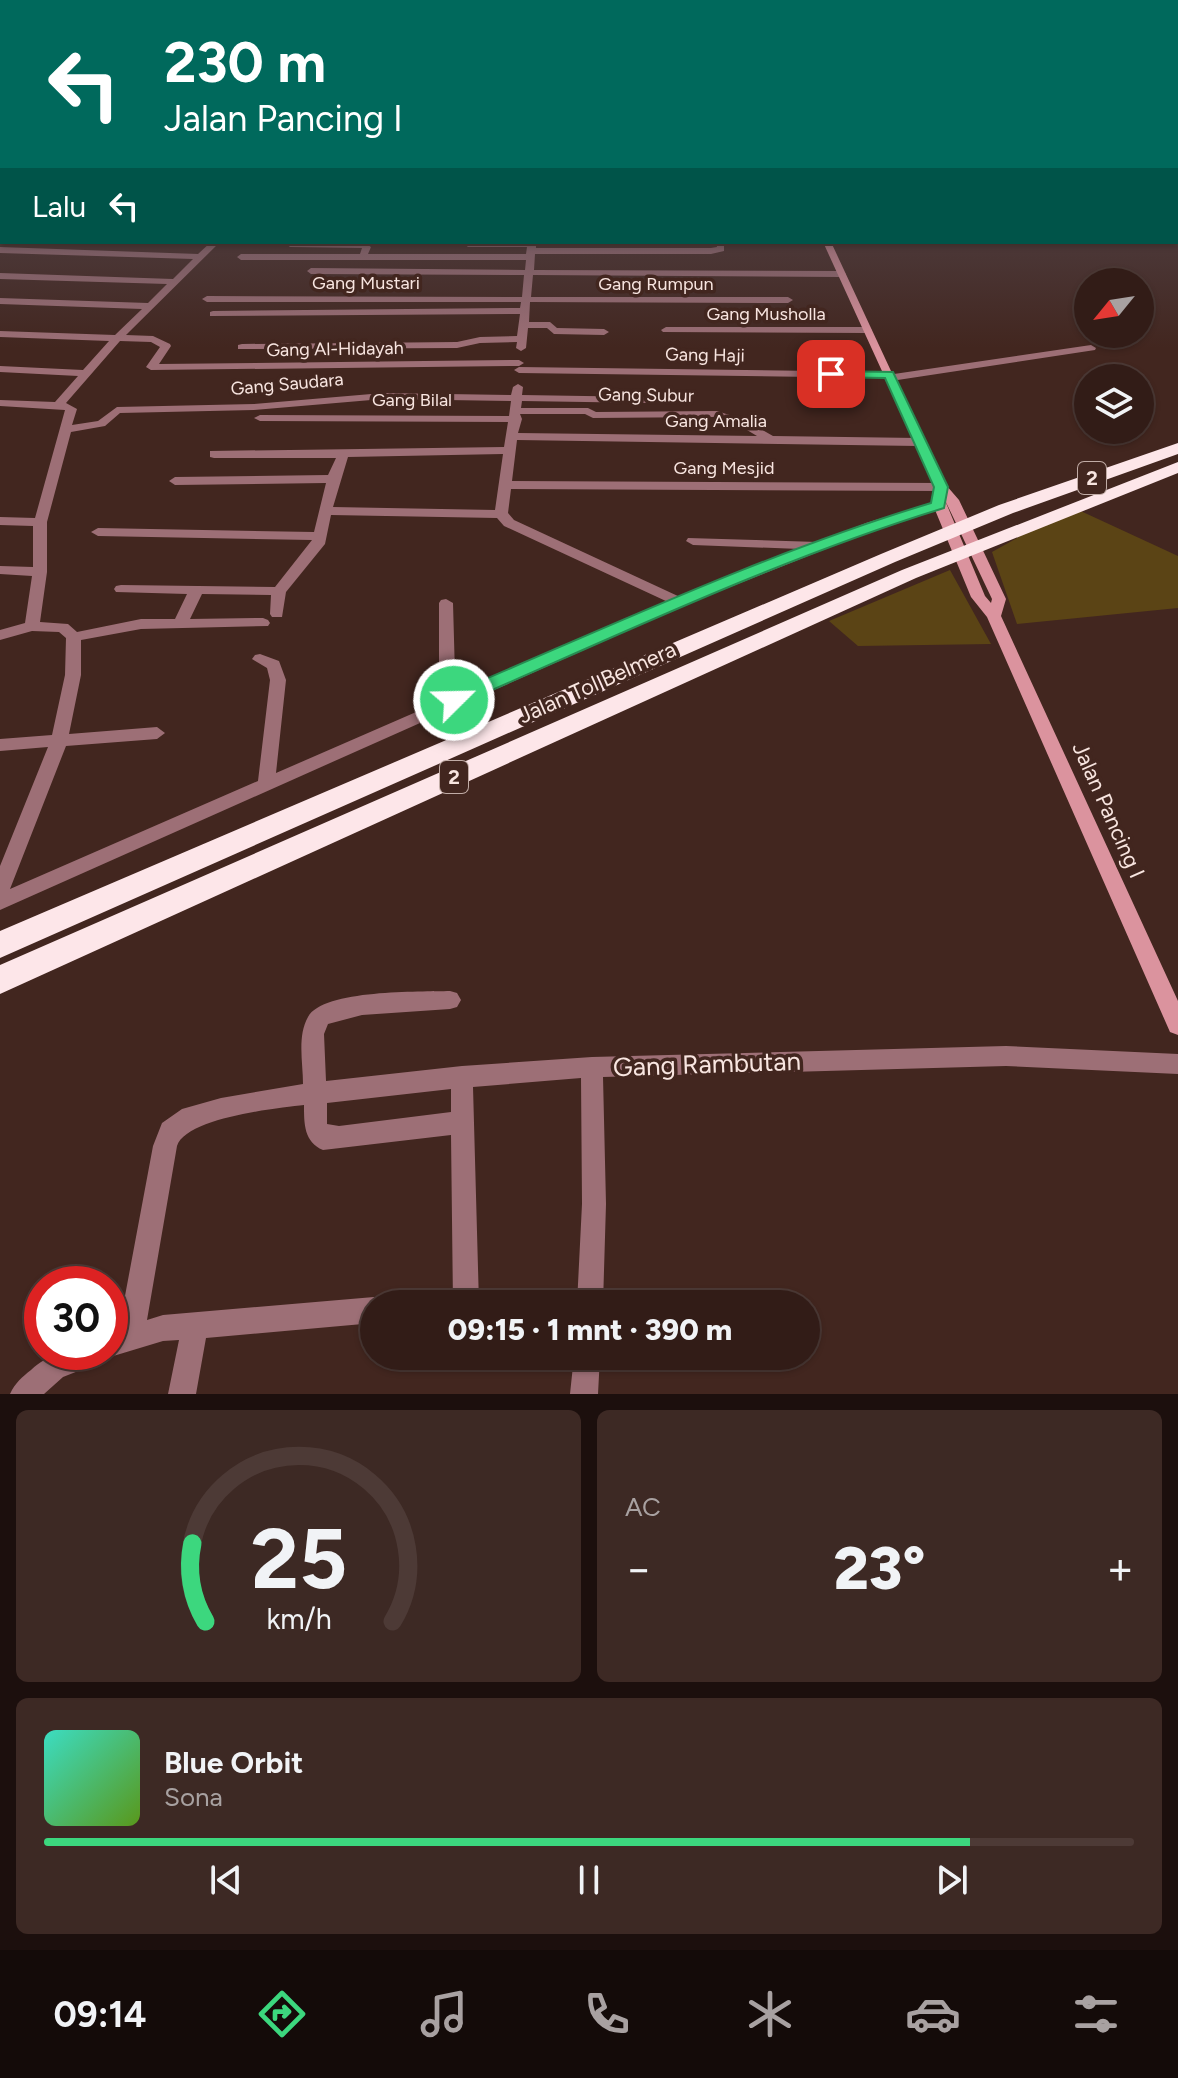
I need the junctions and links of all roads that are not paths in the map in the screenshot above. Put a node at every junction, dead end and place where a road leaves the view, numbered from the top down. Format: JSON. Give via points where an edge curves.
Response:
{"nodes":[{"id":1,"x":35,"y":244,"type":"edge"},
{"id":2,"x":214,"y":244,"type":"edge"},
{"id":3,"x":290,"y":244,"type":"edge"},
{"id":4,"x":468,"y":244,"type":"edge"},
{"id":5,"x":720,"y":244,"type":"edge"},
{"id":6,"x":828,"y":244,"type":"edge"},
{"id":7,"x":532,"y":249,"type":"edge"},
{"id":8,"x":0,"y":250,"type":"edge"},
{"id":9,"x":26,"y":251,"type":"junction"},
{"id":10,"x":202,"y":257,"type":"junction"},
{"id":11,"x":241,"y":257,"type":"dead end"},
{"id":12,"x":363,"y":257,"type":"junction"},
{"id":13,"x":311,"y":271,"type":"dead end"},
{"id":14,"x":529,"y":272,"type":"junction"},
{"id":15,"x":842,"y":274,"type":"junction"},
{"id":16,"x":0,"y":276,"type":"edge"},
{"id":17,"x":176,"y":282,"type":"junction"},
{"id":18,"x":526,"y":294,"type":"junction"},
{"id":19,"x":209,"y":295,"type":"dead end"},
{"id":20,"x":788,"y":300,"type":"dead end"},
{"id":21,"x":0,"y":301,"type":"edge"},
{"id":22,"x":151,"y":306,"type":"junction"},
{"id":23,"x":524,"y":311,"type":"junction"},
{"id":24,"x":213,"y":314,"type":"dead end"},
{"id":25,"x":523,"y":325,"type":"junction"},
{"id":26,"x":419,"y":330,"type":"dead end"},
{"id":27,"x":666,"y":330,"type":"dead end"},
{"id":28,"x":867,"y":330,"type":"junction"},
{"id":29,"x":604,"y":332,"type":"dead end"},
{"id":30,"x":0,"y":334,"type":"edge"},
{"id":31,"x":119,"y":338,"type":"junction"},
{"id":32,"x":522,"y":339,"type":"junction"},
{"id":33,"x":415,"y":346,"type":"junction"},
{"id":34,"x":242,"y":347,"type":"dead end"},
{"id":35,"x":1091,"y":348,"type":"dead end"},
{"id":36,"x":411,"y":364,"type":"junction"},
{"id":37,"x":519,"y":367,"type":"junction"},
{"id":38,"x":0,"y":369,"type":"edge"},
{"id":39,"x":85,"y":373,"type":"junction"},
{"id":40,"x":890,"y":377,"type":"junction"},
{"id":41,"x":384,"y":393,"type":"junction"},
{"id":42,"x":518,"y":396,"type":"junction"},
{"id":43,"x":648,"y":400,"type":"dead end"},
{"id":44,"x":0,"y":403,"type":"edge"},
{"id":45,"x":58,"y":405,"type":"junction"},
{"id":46,"x":671,"y":414,"type":"junction"},
{"id":47,"x":516,"y":415,"type":"junction"},
{"id":48,"x":260,"y":418,"type":"dead end"},
{"id":49,"x":376,"y":418,"type":"junction"},
{"id":50,"x":65,"y":429,"type":"junction"},
{"id":51,"x":513,"y":436,"type":"junction"},
{"id":52,"x":676,"y":439,"type":"junction"},
{"id":53,"x":770,"y":439,"type":"junction"},
{"id":54,"x":918,"y":442,"type":"junction"},
{"id":55,"x":1178,"y":448,"type":"edge"},
{"id":56,"x":511,"y":450,"type":"junction"},
{"id":57,"x":214,"y":454,"type":"dead end"},
{"id":58,"x":343,"y":454,"type":"junction"},
{"id":59,"x":1178,"y":467,"type":"edge"},
{"id":60,"x":333,"y":479,"type":"junction"},
{"id":61,"x":175,"y":481,"type":"dead end"},
{"id":62,"x":507,"y":485,"type":"junction"},
{"id":63,"x":941,"y":487,"type":"junction"},
{"id":64,"x":939,"y":505,"type":"junction"},
{"id":65,"x":324,"y":511,"type":"junction"},
{"id":66,"x":501,"y":514,"type":"junction"},
{"id":67,"x":0,"y":521,"type":"edge"},
{"id":68,"x":40,"y":522,"type":"junction"},
{"id":69,"x":98,"y":532,"type":"dead end"},
{"id":70,"x":320,"y":536,"type":"junction"},
{"id":71,"x":693,"y":541,"type":"dead end"},
{"id":72,"x":823,"y":546,"type":"junction"},
{"id":73,"x":898,"y":566,"type":"junction"},
{"id":74,"x":0,"y":570,"type":"edge"},
{"id":75,"x":40,"y":572,"type":"junction"},
{"id":76,"x":121,"y":589,"type":"dead end"},
{"id":77,"x":197,"y":589,"type":"junction"},
{"id":78,"x":279,"y":591,"type":"junction"},
{"id":79,"x":680,"y":602,"type":"junction"},
{"id":80,"x":446,"y":603,"type":"dead end"},
{"id":81,"x":277,"y":614,"type":"dead end"},
{"id":82,"x":994,"y":616,"type":"junction"},
{"id":83,"x":263,"y":623,"type":"dead end"},
{"id":84,"x":180,"y":624,"type":"junction"},
{"id":85,"x":32,"y":626,"type":"junction"},
{"id":86,"x":0,"y":635,"type":"edge"},
{"id":87,"x":74,"y":637,"type":"junction"},
{"id":88,"x":260,"y":659,"type":"dead end"},
{"id":89,"x":454,"y":700,"type":"junction"},
{"id":90,"x":157,"y":733,"type":"dead end"},
{"id":91,"x":60,"y":739,"type":"junction"},
{"id":92,"x":0,"y":745,"type":"edge"},
{"id":93,"x":266,"y":784,"type":"junction"},
{"id":94,"x":0,"y":890,"type":"edge"},
{"id":95,"x":0,"y":902,"type":"edge"},
{"id":96,"x":0,"y":945,"type":"edge"},
{"id":97,"x":0,"y":980,"type":"edge"},
{"id":98,"x":450,"y":1000,"type":"dead end"},
{"id":99,"x":1178,"y":1025,"type":"edge"},
{"id":100,"x":1178,"y":1064,"type":"edge"},
{"id":101,"x":592,"y":1067,"type":"junction"},
{"id":102,"x":462,"y":1077,"type":"junction"},
{"id":103,"x":316,"y":1093,"type":"junction"},
{"id":104,"x":462,"y":1122,"type":"junction"},
{"id":105,"x":466,"y":1290,"type":"edge"},
{"id":106,"x":591,"y":1290,"type":"edge"},
{"id":107,"x":128,"y":1306,"type":"edge"},
{"id":108,"x":360,"y":1311,"type":"edge"},
{"id":109,"x":195,"y":1325,"type":"junction"},
{"id":110,"x":128,"y":1338,"type":"edge"},
{"id":111,"x":51,"y":1370,"type":"edge"},
{"id":112,"x":586,"y":1370,"type":"edge"},
{"id":113,"x":24,"y":1394,"type":"edge"},
{"id":114,"x":182,"y":1394,"type":"edge"},
{"id":115,"x":584,"y":1394,"type":"edge"}],
"edges":[{"from":1,"to":9,"type":"street"},
{"from":2,"to":10,"type":"street"},
{"from":3,"to":12,"type":"street","via":[[360,244],[367,247]]},
{"from":4,"to":7,"type":"street"},
{"from":5,"to":7,"type":"street","via":[[721,249],[711,251]]},
{"from":6,"to":15,"type":"main road","name":"Jalan Pancing I"},
{"from":7,"to":12,"type":"street"},
{"from":7,"to":14,"type":"street"},
{"from":8,"to":9,"type":"street"},
{"from":9,"to":10,"type":"street"},
{"from":10,"to":17,"type":"street"},
{"from":11,"to":12,"type":"street"},
{"from":13,"to":14,"type":"street"},
{"from":14,"to":15,"type":"street"},
{"from":14,"to":18,"type":"street"},
{"from":15,"to":28,"type":"main road","name":"Jalan Pancing I"},
{"from":16,"to":17,"type":"street"},
{"from":17,"to":22,"type":"street"},
{"from":18,"to":19,"type":"street","name":"Gang Mustari"},
{"from":18,"to":20,"type":"street","name":"Gang Rumpun"},
{"from":18,"to":23,"type":"street"},
{"from":21,"to":22,"type":"street"},
{"from":22,"to":31,"type":"street"},
{"from":23,"to":24,"type":"street"},
{"from":23,"to":25,"type":"street"},
{"from":25,"to":29,"type":"street"},
{"from":25,"to":32,"type":"street"},
{"from":26,"to":33,"type":"street"},
{"from":27,"to":28,"type":"street","name":"Gang Musholla"},
{"from":28,"to":40,"type":"main road","name":"Jalan Pancing I"},
{"from":30,"to":31,"type":"street"},
{"from":31,"to":36,"type":"street","name":"Gang Al-Hidayah","via":[[165,344],[151,367]]},
{"from":31,"to":39,"type":"street"},
{"from":32,"to":33,"type":"street"},
{"from":32,"to":37,"type":"street"},
{"from":33,"to":34,"type":"street"},
{"from":33,"to":36,"type":"street"},
{"from":35,"to":40,"type":"street","name":"Gang Haji"},
{"from":36,"to":37,"type":"street","name":"Gang Al-Hidayah"},
{"from":37,"to":40,"type":"street","name":"Gang Haji"},
{"from":37,"to":42,"type":"street"},
{"from":38,"to":39,"type":"street"},
{"from":39,"to":45,"type":"street"},
{"from":40,"to":54,"type":"main road","name":"Jalan Pancing I"},
{"from":41,"to":42,"type":"street","name":"Gang Saudara"},
{"from":41,"to":49,"type":"street"},
{"from":41,"to":50,"type":"street","name":"Gang Saudara","via":[[254,407],[117,410],[101,424]]},
{"from":42,"to":43,"type":"street","name":"Gang Saudara"},
{"from":42,"to":47,"type":"street"},
{"from":44,"to":45,"type":"street"},
{"from":45,"to":50,"type":"street","via":[[71,409]]},
{"from":46,"to":47,"type":"street","name":"Gang Subur"},
{"from":46,"to":52,"type":"street"},
{"from":46,"to":53,"type":"street","name":"Gang Subur","via":[[727,416]]},
{"from":47,"to":49,"type":"street","name":"Gang Bilal"},
{"from":47,"to":51,"type":"street"},
{"from":48,"to":49,"type":"street","name":"Gang Bilal"},
{"from":50,"to":68,"type":"street"},
{"from":51,"to":52,"type":"street","name":"Gang Amalia"},
{"from":51,"to":56,"type":"street"},
{"from":52,"to":53,"type":"street","name":"Gang Amalia"},
{"from":53,"to":54,"type":"street","name":"Gang Amalia"},
{"from":54,"to":63,"type":"main road","name":"Jalan Pancing I"},
{"from":55,"to":73,"type":"highway","name":"Jalan Tol Belmera","number":"2","via":[[1006,509]]},
{"from":56,"to":58,"type":"street"},
{"from":56,"to":62,"type":"street"},
{"from":57,"to":58,"type":"street"},
{"from":58,"to":60,"type":"street"},
{"from":59,"to":73,"type":"highway","name":"Jalan Tol Belmera","number":"2"},
{"from":60,"to":61,"type":"street"},
{"from":60,"to":65,"type":"street"},
{"from":62,"to":63,"type":"street","name":"Gang Mesjid"},
{"from":62,"to":66,"type":"street"},
{"from":63,"to":64,"type":"main road","name":"Jalan Pancing I"},
{"from":63,"to":82,"type":"main road","name":"Jalan Pancing I","via":[[953,500],[999,599]]},
{"from":64,"to":72,"type":"street"},
{"from":64,"to":82,"type":"main road","name":"Jalan Pancing I","via":[[978,597]]},
{"from":65,"to":66,"type":"street"},
{"from":65,"to":70,"type":"street"},
{"from":66,"to":79,"type":"street","via":[[509,523]]},
{"from":67,"to":68,"type":"street"},
{"from":68,"to":75,"type":"street"},
{"from":69,"to":70,"type":"street"},
{"from":70,"to":78,"type":"street"},
{"from":71,"to":72,"type":"street"},
{"from":72,"to":79,"type":"street"},
{"from":73,"to":96,"type":"highway","name":"Jalan Tol Belmera","number":"2"},
{"from":73,"to":97,"type":"highway","name":"Jalan Tol Belmera","number":"2"},
{"from":74,"to":75,"type":"street"},
{"from":75,"to":85,"type":"street"},
{"from":76,"to":77,"type":"street"},
{"from":77,"to":78,"type":"street"},
{"from":77,"to":84,"type":"street"},
{"from":78,"to":81,"type":"street"},
{"from":79,"to":89,"type":"street"},
{"from":80,"to":89,"type":"street","via":[[447,675]]},
{"from":82,"to":99,"type":"main road","name":"Jalan Pancing I"},
{"from":83,"to":84,"type":"street"},
{"from":84,"to":87,"type":"street","via":[[141,624]]},
{"from":85,"to":86,"type":"street"},
{"from":85,"to":87,"type":"street","via":[[63,627]]},
{"from":87,"to":91,"type":"street","via":[[73,675]]},
{"from":88,"to":93,"type":"street","via":[[274,665],[278,680]]},
{"from":89,"to":93,"type":"street"},
{"from":90,"to":91,"type":"street"},
{"from":91,"to":92,"type":"street"},
{"from":91,"to":94,"type":"street"},
{"from":93,"to":95,"type":"street"},
{"from":98,"to":103,"type":"street","via":[[353,1008],[319,1018],[313,1040]]},
{"from":100,"to":101,"type":"street","name":"Gang Rambutan","via":[[1006,1056]]},
{"from":101,"to":102,"type":"street","name":"Gang Rambutan"},
{"from":101,"to":106,"type":"street"},
{"from":102,"to":103,"type":"street","name":"Gang Rambutan"},
{"from":102,"to":104,"type":"street"},
{"from":103,"to":104,"type":"street","via":[[316,1128],[323,1138]]},
{"from":103,"to":107,"type":"street","name":"Gang Rambutan","via":[[190,1117],[170,1131]]},
{"from":104,"to":105,"type":"street"},
{"from":108,"to":109,"type":"street"},
{"from":109,"to":110,"type":"street"},
{"from":109,"to":114,"type":"street"},
{"from":111,"to":113,"type":"street"},
{"from":112,"to":115,"type":"street"}]}
